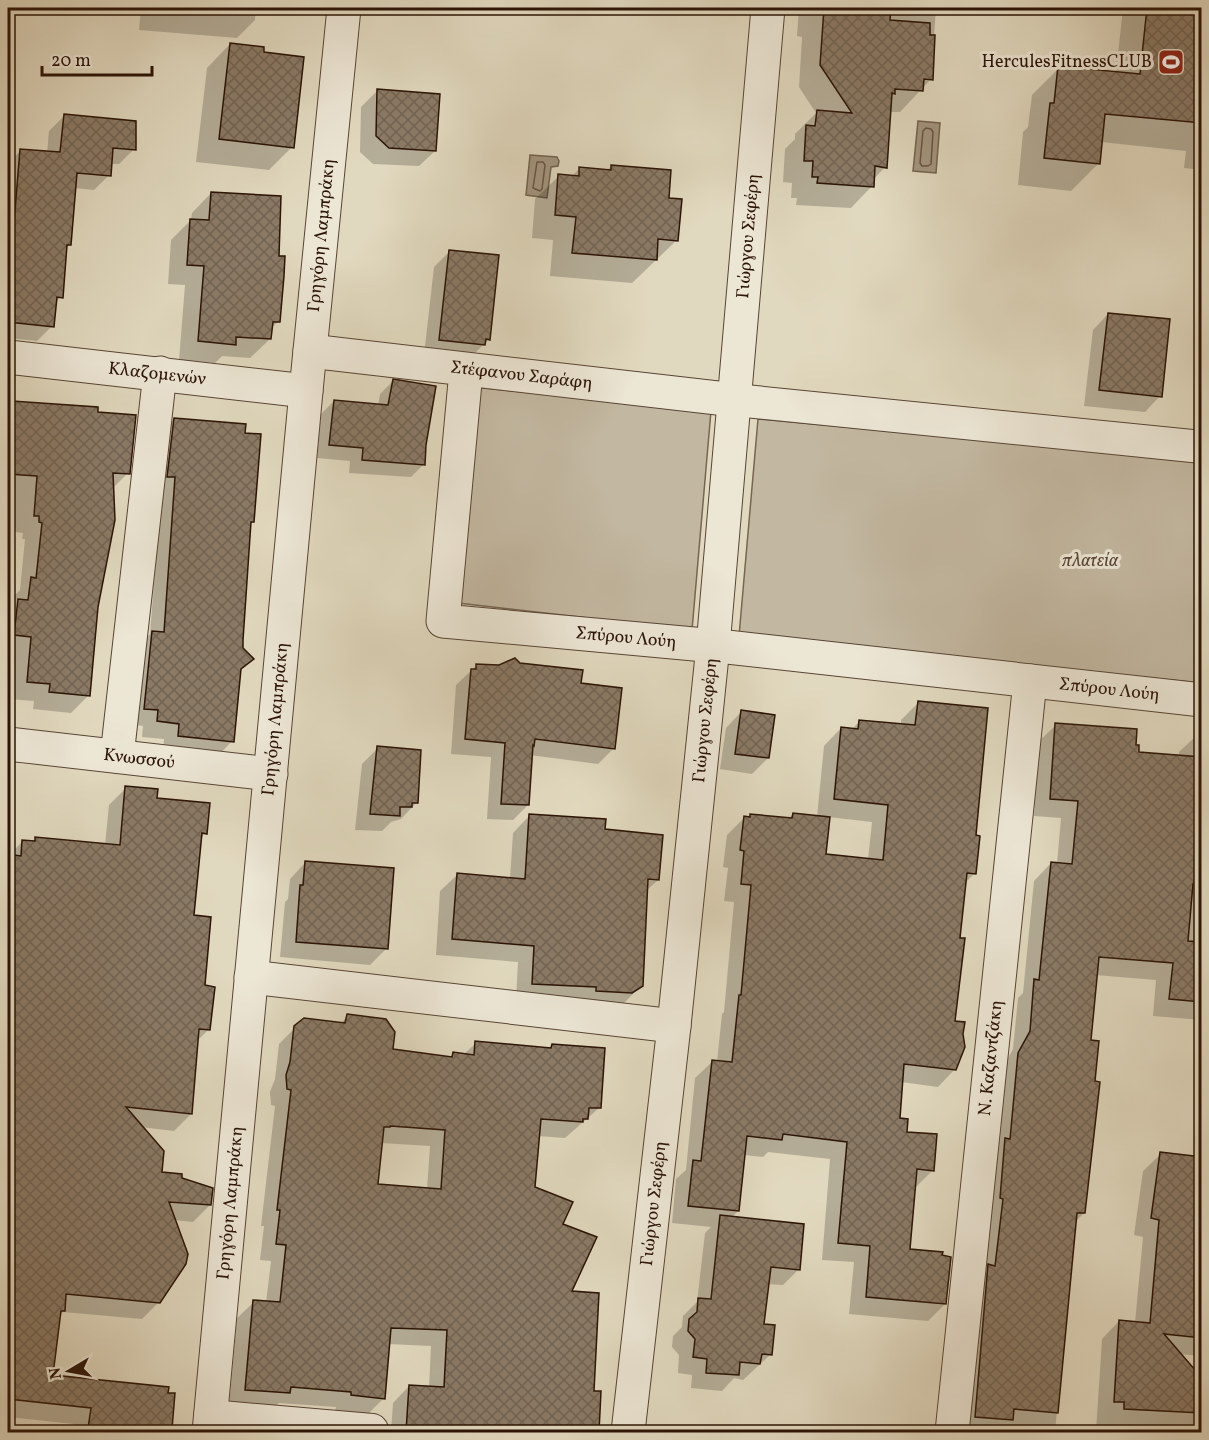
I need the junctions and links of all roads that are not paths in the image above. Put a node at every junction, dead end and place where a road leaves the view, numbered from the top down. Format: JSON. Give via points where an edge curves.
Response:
{"nodes":[{"id":1,"x":344,"y":8,"type":"edge"},
{"id":2,"x":768,"y":8,"type":"edge"},
{"id":3,"x":310,"y":351,"type":"junction"},
{"id":4,"x":8,"y":357,"type":"edge"},
{"id":5,"x":465,"y":370,"type":"junction"},
{"id":6,"x":160,"y":374,"type":"junction"},
{"id":7,"x":306,"y":392,"type":"junction"},
{"id":8,"x":735,"y":400,"type":"junction"},
{"id":9,"x":1202,"y":447,"type":"edge"},
{"id":10,"x":713,"y":646,"type":"junction"},
{"id":11,"x":1030,"y":681,"type":"junction"},
{"id":12,"x":1202,"y":700,"type":"edge"},
{"id":13,"x":8,"y":744,"type":"edge"},
{"id":14,"x":117,"y":756,"type":"junction"},
{"id":15,"x":271,"y":774,"type":"junction"},
{"id":16,"x":251,"y":977,"type":"junction"},
{"id":17,"x":674,"y":1026,"type":"junction"},
{"id":18,"x":210,"y":1424,"type":"edge"},
{"id":19,"x":372,"y":1432,"type":"edge"},
{"id":20,"x":628,"y":1432,"type":"edge"},
{"id":21,"x":952,"y":1432,"type":"edge"}],
"edges":[{"from":1,"to":3,"type":"street","name":"Γρηγόρη Λαμπράκη"},
{"from":2,"to":8,"type":"street","name":"Γιώργου Σεφέρη"},
{"from":3,"to":5,"type":"street","name":"Στέφανου Σαράφη"},
{"from":3,"to":7,"type":"street","name":"Γρηγόρη Λαμπράκη"},
{"from":4,"to":6,"type":"street","name":"Κλαζομενών"},
{"from":5,"to":8,"type":"street","name":"Στέφανου Σαράφη"},
{"from":5,"to":10,"type":"street","name":"Σπύρου Λούη","via":[[443,621]]},
{"from":6,"to":7,"type":"street","name":"Κλαζομενών"},
{"from":6,"to":14,"type":"street"},
{"from":7,"to":15,"type":"street","name":"Γρηγόρη Λαμπράκη"},
{"from":8,"to":9,"type":"street"},
{"from":8,"to":10,"type":"street","name":"Γιώργου Σεφέρη"},
{"from":10,"to":11,"type":"street","name":"Σπύρου Λούη"},
{"from":10,"to":17,"type":"street","name":"Γιώργου Σεφέρη"},
{"from":11,"to":12,"type":"street","name":"Σπύρου Λούη"},
{"from":11,"to":21,"type":"street","name":"Ν. Καζαντζάκη"},
{"from":13,"to":14,"type":"street","name":"Κνωσσού"},
{"from":14,"to":15,"type":"street","name":"Κνωσσού"},
{"from":15,"to":16,"type":"street","name":"Γρηγόρη Λαμπράκη"},
{"from":16,"to":17,"type":"street"},
{"from":16,"to":18,"type":"street","name":"Γρηγόρη Λαμπράκη"},
{"from":17,"to":20,"type":"street","name":"Γιώργου Σεφέρη"},
{"from":18,"to":19,"type":"street"}]}
